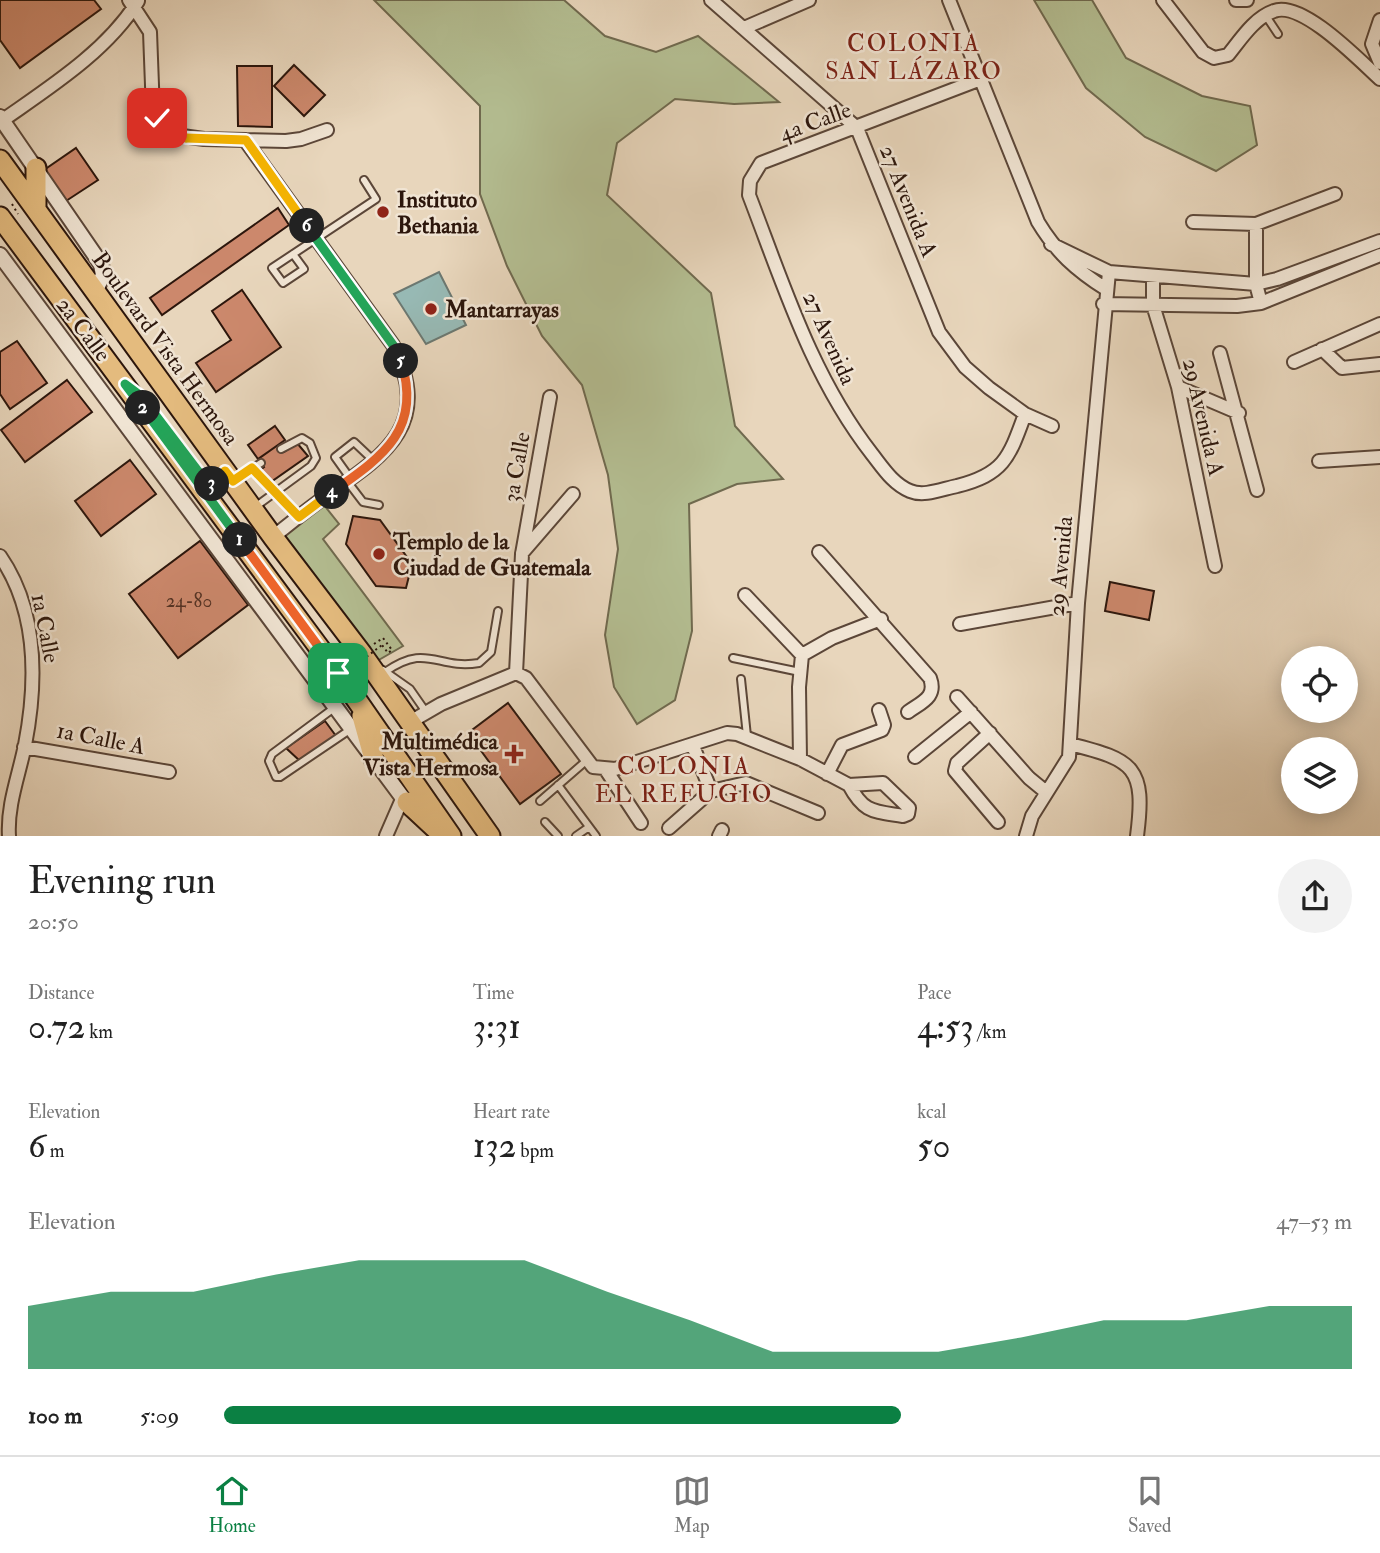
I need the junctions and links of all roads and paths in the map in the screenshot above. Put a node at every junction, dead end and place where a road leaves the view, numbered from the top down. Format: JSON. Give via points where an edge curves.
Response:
{"nodes":[{"id":1,"x":711,"y":0,"type":"edge"},
{"id":2,"x":809,"y":0,"type":"edge"},
{"id":3,"x":949,"y":0,"type":"edge"},
{"id":4,"x":1163,"y":0,"type":"edge"},
{"id":5,"x":1236,"y":0,"type":"edge"},
{"id":6,"x":1247,"y":0,"type":"edge"},
{"id":7,"x":134,"y":2,"type":"edge"},
{"id":8,"x":1266,"y":16,"type":"junction"},
{"id":9,"x":744,"y":28,"type":"junction"},
{"id":10,"x":1379,"y":29,"type":"edge"},
{"id":11,"x":1278,"y":34,"type":"dead end"},
{"id":12,"x":1380,"y":63,"type":"edge"},
{"id":13,"x":981,"y":79,"type":"junction"},
{"id":14,"x":1380,"y":79,"type":"edge"},
{"id":15,"x":1,"y":119,"type":"edge"},
{"id":16,"x":857,"y":128,"type":"junction"},
{"id":17,"x":327,"y":130,"type":"dead end"},
{"id":18,"x":246,"y":140,"type":"junction"},
{"id":19,"x":0,"y":160,"type":"edge"},
{"id":20,"x":36,"y":168,"type":"junction"},
{"id":21,"x":364,"y":180,"type":"dead end"},
{"id":22,"x":750,"y":181,"type":"joint"},
{"id":23,"x":1335,"y":194,"type":"dead end"},
{"id":24,"x":36,"y":209,"type":"junction"},
{"id":25,"x":0,"y":217,"type":"edge"},
{"id":26,"x":1192,"y":222,"type":"dead end"},
{"id":27,"x":1256,"y":225,"type":"junction"},
{"id":28,"x":7,"y":230,"type":"edge"},
{"id":29,"x":318,"y":240,"type":"junction"},
{"id":30,"x":1380,"y":241,"type":"edge"},
{"id":31,"x":1051,"y":244,"type":"junction"},
{"id":32,"x":293,"y":254,"type":"junction"},
{"id":33,"x":0,"y":255,"type":"edge"},
{"id":34,"x":1380,"y":255,"type":"edge"},
{"id":35,"x":1109,"y":272,"type":"junction"},
{"id":36,"x":1153,"y":278,"type":"junction"},
{"id":37,"x":1256,"y":284,"type":"junction"},
{"id":38,"x":1106,"y":289,"type":"junction"},
{"id":39,"x":96,"y":290,"type":"junction"},
{"id":40,"x":1261,"y":303,"type":"junction"},
{"id":41,"x":1104,"y":304,"type":"junction"},
{"id":42,"x":1153,"y":305,"type":"junction"},
{"id":43,"x":1380,"y":324,"type":"edge"},
{"id":44,"x":1322,"y":349,"type":"junction"},
{"id":45,"x":1220,"y":354,"type":"dead end"},
{"id":46,"x":1294,"y":362,"type":"dead end"},
{"id":47,"x":1380,"y":364,"type":"edge"},
{"id":48,"x":125,"y":384,"type":"junction"},
{"id":49,"x":1178,"y":387,"type":"junction"},
{"id":50,"x":550,"y":397,"type":"dead end"},
{"id":51,"x":1239,"y":413,"type":"junction"},
{"id":52,"x":1025,"y":414,"type":"junction"},
{"id":53,"x":1052,"y":426,"type":"dead end"},
{"id":54,"x":281,"y":449,"type":"dead end"},
{"id":55,"x":1380,"y":457,"type":"edge"},
{"id":56,"x":374,"y":461,"type":"junction"},
{"id":57,"x":1319,"y":461,"type":"dead end"},
{"id":58,"x":261,"y":463,"type":"dead end"},
{"id":59,"x":252,"y":468,"type":"junction"},
{"id":60,"x":229,"y":476,"type":"junction"},
{"id":61,"x":349,"y":480,"type":"junction"},
{"id":62,"x":1257,"y":490,"type":"dead end"},
{"id":63,"x":275,"y":494,"type":"junction"},
{"id":64,"x":573,"y":494,"type":"dead end"},
{"id":65,"x":379,"y":505,"type":"dead end"},
{"id":66,"x":253,"y":508,"type":"junction"},
{"id":67,"x":299,"y":517,"type":"junction"},
{"id":68,"x":273,"y":537,"type":"junction"},
{"id":69,"x":819,"y":552,"type":"dead end"},
{"id":70,"x":522,"y":554,"type":"junction"},
{"id":71,"x":0,"y":556,"type":"edge"},
{"id":72,"x":1215,"y":566,"type":"dead end"},
{"id":73,"x":745,"y":595,"type":"dead end"},
{"id":74,"x":1078,"y":603,"type":"junction"},
{"id":75,"x":498,"y":611,"type":"dead end"},
{"id":76,"x":881,"y":619,"type":"junction"},
{"id":77,"x":960,"y":624,"type":"dead end"},
{"id":78,"x":386,"y":642,"type":"dead end"},
{"id":79,"x":802,"y":655,"type":"junction"},
{"id":80,"x":733,"y":658,"type":"dead end"},
{"id":81,"x":378,"y":668,"type":"junction"},
{"id":82,"x":800,"y":672,"type":"junction"},
{"id":83,"x":516,"y":673,"type":"junction"},
{"id":84,"x":741,"y":679,"type":"dead end"},
{"id":85,"x":336,"y":680,"type":"dead end"},
{"id":86,"x":957,"y":697,"type":"dead end"},
{"id":87,"x":358,"y":702,"type":"junction"},
{"id":88,"x":336,"y":707,"type":"junction"},
{"id":89,"x":879,"y":709,"type":"dead end"},
{"id":90,"x":908,"y":712,"type":"dead end"},
{"id":91,"x":971,"y":712,"type":"junction"},
{"id":92,"x":418,"y":717,"type":"junction"},
{"id":93,"x":352,"y":729,"type":"junction"},
{"id":94,"x":990,"y":733,"type":"junction"},
{"id":95,"x":747,"y":736,"type":"junction"},
{"id":96,"x":1070,"y":744,"type":"junction"},
{"id":97,"x":693,"y":746,"type":"junction"},
{"id":98,"x":24,"y":747,"type":"junction"},
{"id":99,"x":915,"y":757,"type":"dead end"},
{"id":100,"x":374,"y":758,"type":"junction"},
{"id":101,"x":800,"y":759,"type":"junction"},
{"id":102,"x":595,"y":766,"type":"junction"},
{"id":103,"x":169,"y":772,"type":"dead end"},
{"id":104,"x":827,"y":774,"type":"junction"},
{"id":105,"x":558,"y":785,"type":"junction"},
{"id":106,"x":849,"y":785,"type":"dead end"},
{"id":107,"x":711,"y":791,"type":"junction"},
{"id":108,"x":1046,"y":792,"type":"junction"},
{"id":109,"x":405,"y":800,"type":"junction"},
{"id":110,"x":540,"y":801,"type":"dead end"},
{"id":111,"x":818,"y":813,"type":"dead end"},
{"id":112,"x":545,"y":821,"type":"dead end"},
{"id":113,"x":998,"y":822,"type":"dead end"},
{"id":114,"x":641,"y":823,"type":"dead end"},
{"id":115,"x":589,"y":827,"type":"junction"},
{"id":116,"x":669,"y":828,"type":"dead end"},
{"id":117,"x":9,"y":835,"type":"edge"},
{"id":118,"x":386,"y":835,"type":"edge"},
{"id":119,"x":430,"y":835,"type":"edge"},
{"id":120,"x":443,"y":835,"type":"edge"},
{"id":121,"x":451,"y":835,"type":"edge"},
{"id":122,"x":490,"y":835,"type":"edge"},
{"id":123,"x":558,"y":835,"type":"edge"},
{"id":124,"x":576,"y":835,"type":"edge"},
{"id":125,"x":596,"y":835,"type":"edge"},
{"id":126,"x":1026,"y":835,"type":"edge"},
{"id":127,"x":1137,"y":835,"type":"edge"}],
"edges":[{"from":1,"to":9,"type":"street","name":"27 Avenida A"},
{"from":2,"to":9,"type":"street"},
{"from":3,"to":13,"type":"street"},
{"from":4,"to":8,"type":"street","via":[[1203,52],[1214,58],[1228,55],[1249,28]]},
{"from":5,"to":6,"type":"street"},
{"from":7,"to":15,"type":"street","via":[[112,33],[56,83]]},
{"from":7,"to":18,"type":"street","via":[[150,32],[151,105],[162,124],[183,137]]},
{"from":8,"to":11,"type":"lane"},
{"from":8,"to":14,"type":"street","via":[[1287,9],[1299,13]]},
{"from":9,"to":16,"type":"street","name":"27 Avenida A"},
{"from":10,"to":12,"type":"street","via":[[1372,50]]},
{"from":13,"to":16,"type":"street","name":"4a Calle"},
{"from":13,"to":31,"type":"street"},
{"from":15,"to":20,"type":"street","name":"2a Calle"},
{"from":16,"to":22,"type":"street","name":"4a Calle","via":[[761,163]]},
{"from":16,"to":52,"type":"street","name":"27 Avenida A","via":[[939,332],[965,367]]},
{"from":17,"to":18,"type":"street","via":[[301,139]]},
{"from":18,"to":29,"type":"street"},
{"from":19,"to":24,"type":"main road","name":"Boulevard Vista Hermosa"},
{"from":20,"to":24,"type":"main road"},
{"from":20,"to":39,"type":"street","name":"2a Calle","via":[[101,264],[103,275]]},
{"from":21,"to":29,"type":"lane","via":[[376,199]]},
{"from":22,"to":52,"type":"street","name":"27 Avenida","via":[[749,195],[811,357],[847,422],[892,479],[911,492],[926,493],[985,479],[1014,444]]},
{"from":23,"to":27,"type":"street"},
{"from":24,"to":39,"type":"main road","name":"Boulevard Vista Hermosa"},
{"from":25,"to":28,"type":"main road"},
{"from":26,"to":27,"type":"street"},
{"from":27,"to":37,"type":"street"},
{"from":28,"to":48,"type":"main road"},
{"from":29,"to":32,"type":"lane"},
{"from":29,"to":56,"type":"street","via":[[401,360],[405,374],[406,411],[393,444]]},
{"from":30,"to":37,"type":"street"},
{"from":31,"to":35,"type":"street"},
{"from":31,"to":38,"type":"street","via":[[1075,269]]},
{"from":32,"to":32,"type":"lane","via":[[272,268],[283,283],[304,269]]},
{"from":33,"to":88,"type":"street","name":"2a Calle"},
{"from":34,"to":40,"type":"street"},
{"from":35,"to":36,"type":"street"},
{"from":35,"to":38,"type":"street","name":"29 Avenida"},
{"from":36,"to":37,"type":"street"},
{"from":36,"to":42,"type":"street","name":"29 Avenida A"},
{"from":37,"to":40,"type":"street"},
{"from":38,"to":41,"type":"street","name":"29 Avenida"},
{"from":39,"to":60,"type":"main road","name":"Boulevard Vista Hermosa"},
{"from":40,"to":42,"type":"street"},
{"from":41,"to":42,"type":"street"},
{"from":41,"to":74,"type":"street","name":"29 Avenida"},
{"from":42,"to":49,"type":"street","name":"29 Avenida A"},
{"from":43,"to":44,"type":"street"},
{"from":44,"to":46,"type":"street"},
{"from":44,"to":47,"type":"street","via":[[1342,368]]},
{"from":45,"to":51,"type":"street"},
{"from":48,"to":60,"type":"main road","via":[[141,396],[204,479],[217,484]]},
{"from":48,"to":87,"type":"main road"},
{"from":49,"to":51,"type":"street"},
{"from":49,"to":72,"type":"street","name":"29 Avenida A"},
{"from":50,"to":70,"type":"street","name":"3a Calle"},
{"from":51,"to":62,"type":"street"},
{"from":52,"to":53,"type":"street","name":"27 Avenida A"},
{"from":54,"to":63,"type":"lane","via":[[302,438],[310,443],[316,458]]},
{"from":55,"to":57,"type":"street"},
{"from":56,"to":61,"type":"street"},
{"from":56,"to":61,"type":"lane","via":[[354,442],[335,457]]},
{"from":58,"to":59,"type":"lane"},
{"from":59,"to":60,"type":"lane"},
{"from":59,"to":63,"type":"lane"},
{"from":60,"to":66,"type":"main road","name":"Boulevard Vista Hermosa"},
{"from":61,"to":65,"type":"lane","via":[[363,502]]},
{"from":61,"to":67,"type":"street"},
{"from":63,"to":66,"type":"lane"},
{"from":63,"to":67,"type":"lane"},
{"from":64,"to":70,"type":"street"},
{"from":66,"to":68,"type":"main road","name":"Boulevard Vista Hermosa"},
{"from":67,"to":68,"type":"street"},
{"from":68,"to":81,"type":"main road","name":"Boulevard Vista Hermosa"},
{"from":69,"to":76,"type":"street"},
{"from":70,"to":83,"type":"street","name":"3a Calle"},
{"from":71,"to":98,"type":"street","name":"1a Calle","via":[[17,587],[29,628],[34,678]]},
{"from":73,"to":79,"type":"street"},
{"from":74,"to":77,"type":"street"},
{"from":74,"to":96,"type":"street","name":"29 Avenida"},
{"from":75,"to":81,"type":"lane","via":[[491,652],[479,663],[419,655]]},
{"from":76,"to":79,"type":"street"},
{"from":76,"to":90,"type":"street","via":[[932,682],[930,697]]},
{"from":78,"to":85,"type":"path","bridge":true,"via":[[392,650],[388,653],[382,645]]},
{"from":79,"to":82,"type":"street"},
{"from":80,"to":82,"type":"lane"},
{"from":81,"to":92,"type":"main road","name":"Boulevard Vista Hermosa"},
{"from":82,"to":101,"type":"street"},
{"from":83,"to":92,"type":"street"},
{"from":83,"to":102,"type":"street","via":[[526,678]]},
{"from":84,"to":95,"type":"lane"},
{"from":86,"to":91,"type":"street"},
{"from":87,"to":100,"type":"main road"},
{"from":87,"to":121,"type":"main road"},
{"from":88,"to":93,"type":"street","name":"2a Calle"},
{"from":88,"to":93,"type":"lane","via":[[272,754],[269,761],[276,776]]},
{"from":89,"to":104,"type":"street","via":[[882,730],[842,745]]},
{"from":91,"to":94,"type":"street"},
{"from":91,"to":99,"type":"street"},
{"from":92,"to":122,"type":"main road","name":"Boulevard Vista Hermosa"},
{"from":93,"to":100,"type":"street","name":"2a Calle"},
{"from":94,"to":108,"type":"street"},
{"from":94,"to":113,"type":"street","via":[[957,763],[955,771]]},
{"from":95,"to":97,"type":"street","via":[[727,733]]},
{"from":95,"to":101,"type":"street"},
{"from":96,"to":108,"type":"street","name":"29 Avenida","via":[[1067,764]]},
{"from":96,"to":127,"type":"street","via":[[1116,756],[1129,767],[1140,791]]},
{"from":97,"to":102,"type":"street"},
{"from":97,"to":107,"type":"street"},
{"from":98,"to":103,"type":"street","name":"1a Calle A"},
{"from":98,"to":117,"type":"street","name":"1a Calle"},
{"from":100,"to":109,"type":"street","name":"2a Calle"},
{"from":101,"to":104,"type":"street"},
{"from":102,"to":105,"type":"lane"},
{"from":102,"to":114,"type":"street"},
{"from":104,"to":106,"type":"street"},
{"from":105,"to":110,"type":"lane"},
{"from":105,"to":115,"type":"lane"},
{"from":107,"to":111,"type":"street","via":[[746,783]]},
{"from":107,"to":116,"type":"street"},
{"from":108,"to":126,"type":"street","name":"29 Avenida"},
{"from":109,"to":118,"type":"street"},
{"from":109,"to":119,"type":"street","name":"2a Calle"},
{"from":109,"to":120,"type":"main road"},
{"from":112,"to":123,"type":"lane"},
{"from":115,"to":124,"type":"lane"},
{"from":115,"to":125,"type":"lane"}]}
